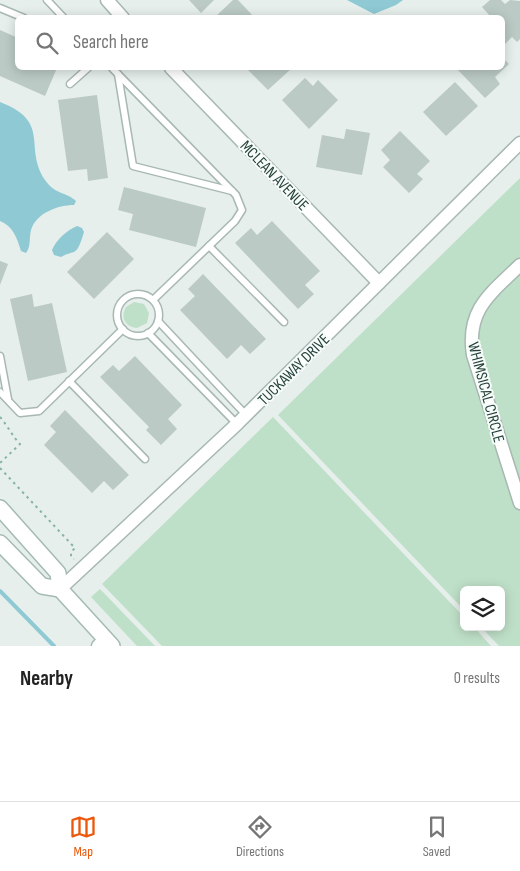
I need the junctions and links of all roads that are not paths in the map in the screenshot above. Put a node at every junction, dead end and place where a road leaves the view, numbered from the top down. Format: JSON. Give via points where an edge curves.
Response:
{"nodes":[{"id":1,"x":2,"y":0,"type":"edge"},
{"id":2,"x":47,"y":0,"type":"edge"},
{"id":3,"x":107,"y":0,"type":"edge"},
{"id":4,"x":0,"y":7,"type":"edge"},
{"id":5,"x":17,"y":15,"type":"edge"},
{"id":6,"x":61,"y":15,"type":"edge"},
{"id":7,"x":121,"y":15,"type":"edge"},
{"id":8,"x":86,"y":70,"type":"edge"},
{"id":9,"x":114,"y":70,"type":"edge"},
{"id":10,"x":173,"y":70,"type":"edge"},
{"id":11,"x":118,"y":73,"type":"junction"},
{"id":12,"x":70,"y":84,"type":"dead end"},
{"id":13,"x":520,"y":143,"type":"edge"},
{"id":14,"x":232,"y":191,"type":"junction"},
{"id":15,"x":209,"y":246,"type":"junction"},
{"id":16,"x":520,"y":265,"type":"edge"},
{"id":17,"x":378,"y":283,"type":"junction"},
{"id":18,"x":153,"y":300,"type":"junction"},
{"id":19,"x":158,"y":321,"type":"junction"},
{"id":20,"x":284,"y":322,"type":"dead end"},
{"id":21,"x":123,"y":329,"type":"junction"},
{"id":22,"x":148,"y":333,"type":"junction"},
{"id":23,"x":0,"y":356,"type":"edge"},
{"id":24,"x":69,"y":382,"type":"junction"},
{"id":25,"x":0,"y":392,"type":"edge"},
{"id":26,"x":8,"y":400,"type":"junction"},
{"id":27,"x":246,"y":415,"type":"junction"},
{"id":28,"x":236,"y":424,"type":"junction"},
{"id":29,"x":145,"y":459,"type":"dead end"},
{"id":30,"x":520,"y":503,"type":"edge"},
{"id":31,"x":0,"y":508,"type":"edge"},
{"id":32,"x":0,"y":543,"type":"edge"},
{"id":33,"x":60,"y":589,"type":"junction"},
{"id":34,"x":105,"y":644,"type":"edge"}],
"edges":[{"from":1,"to":4,"type":"lane"},
{"from":2,"to":6,"type":"lane"},
{"from":3,"to":7,"type":"street"},
{"from":4,"to":5,"type":"lane"},
{"from":8,"to":12,"type":"lane"},
{"from":9,"to":11,"type":"lane"},
{"from":10,"to":17,"type":"street","name":"MCLEAN AVENUE"},
{"from":11,"to":14,"type":"lane"},
{"from":11,"to":14,"type":"lane","via":[[133,166]]},
{"from":13,"to":17,"type":"street","name":"TUCKAWAY DRIVE"},
{"from":14,"to":15,"type":"lane","via":[[242,210]]},
{"from":15,"to":18,"type":"lane"},
{"from":15,"to":20,"type":"lane"},
{"from":16,"to":30,"type":"street","name":"WHIMSICAL CIRCLE","via":[[485,299],[471,333],[473,355]]},
{"from":17,"to":27,"type":"street","name":"TUCKAWAY DRIVE"},
{"from":18,"to":19,"type":"lane","via":[[159,314]]},
{"from":18,"to":21,"type":"lane","via":[[134,295],[122,303],[118,320]]},
{"from":19,"to":22,"type":"lane"},
{"from":19,"to":27,"type":"lane"},
{"from":21,"to":22,"type":"lane","via":[[136,336]]},
{"from":21,"to":24,"type":"lane"},
{"from":22,"to":28,"type":"lane"},
{"from":23,"to":26,"type":"lane"},
{"from":24,"to":26,"type":"lane","via":[[39,411],[20,412]]},
{"from":24,"to":29,"type":"lane"},
{"from":25,"to":26,"type":"lane"},
{"from":27,"to":28,"type":"street","name":"TUCKAWAY DRIVE"},
{"from":28,"to":33,"type":"street","name":"TUCKAWAY DRIVE"},
{"from":31,"to":33,"type":"main road","via":[[58,573]]},
{"from":32,"to":33,"type":"main road","via":[[42,586]]},
{"from":33,"to":34,"type":"main road"}]}
